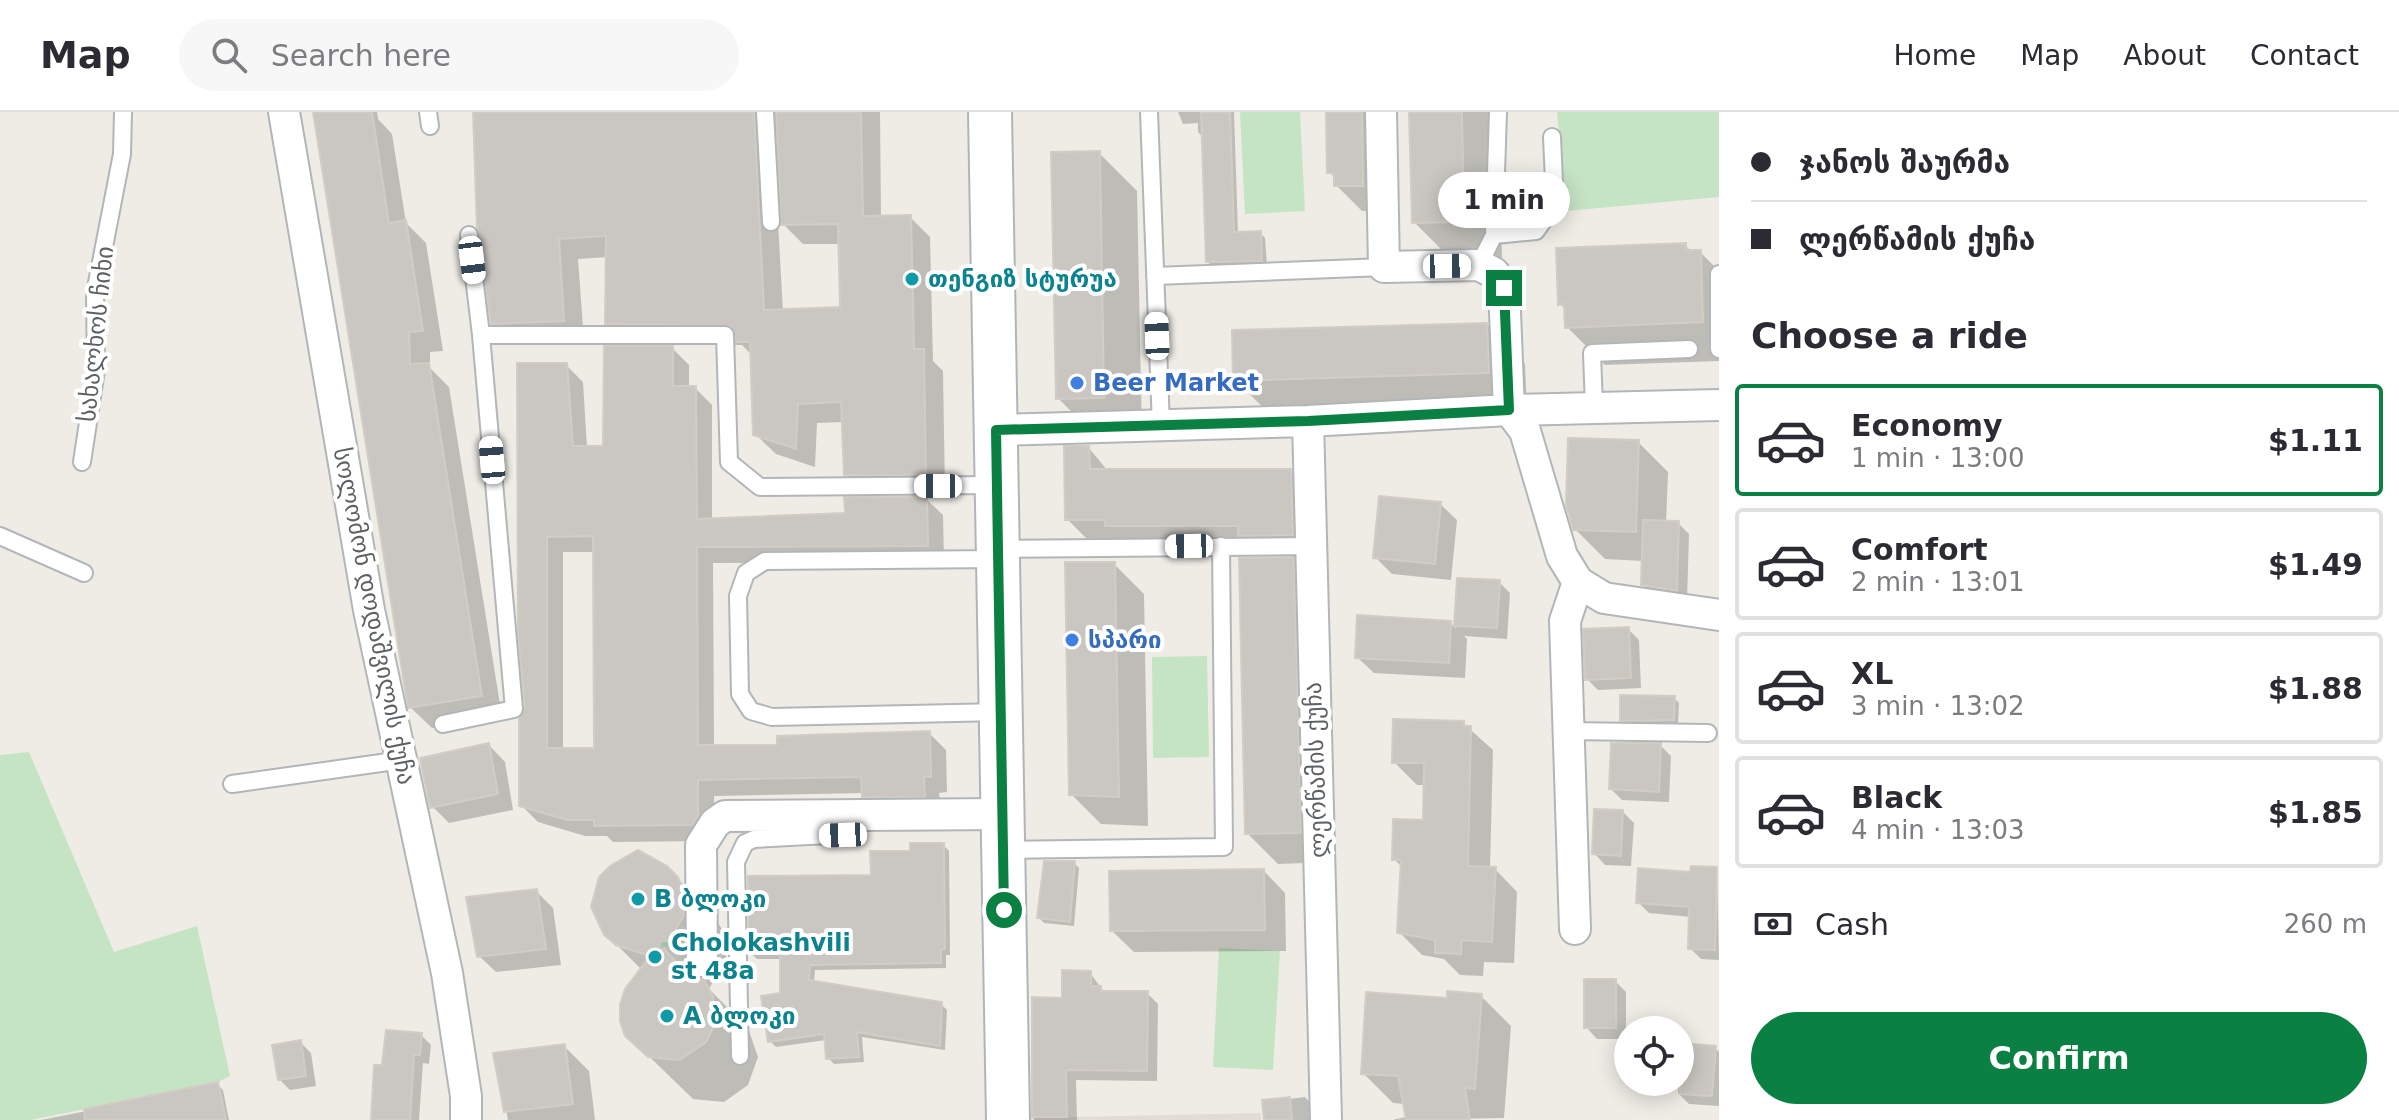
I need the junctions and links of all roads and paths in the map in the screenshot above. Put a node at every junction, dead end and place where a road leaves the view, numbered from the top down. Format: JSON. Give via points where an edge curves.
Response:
{"nodes":[{"id":1,"x":123,"y":112,"type":"edge"},
{"id":2,"x":284,"y":112,"type":"edge"},
{"id":3,"x":765,"y":112,"type":"edge"},
{"id":4,"x":990,"y":112,"type":"edge"},
{"id":5,"x":1149,"y":112,"type":"edge"},
{"id":6,"x":1381,"y":112,"type":"edge"},
{"id":7,"x":1498,"y":112,"type":"edge"},
{"id":8,"x":1552,"y":137,"type":"dead end"},
{"id":9,"x":771,"y":222,"type":"dead end"},
{"id":10,"x":469,"y":235,"type":"dead end"},
{"id":11,"x":1494,"y":235,"type":"junction"},
{"id":12,"x":1479,"y":265,"type":"junction"},
{"id":13,"x":1384,"y":267,"type":"junction"},
{"id":14,"x":1719,"y":274,"type":"edge"},
{"id":15,"x":1155,"y":276,"type":"junction"},
{"id":16,"x":481,"y":335,"type":"junction"},
{"id":17,"x":1689,"y":349,"type":"dead end"},
{"id":18,"x":1719,"y":349,"type":"edge"},
{"id":19,"x":1719,"y":405,"type":"edge"},
{"id":20,"x":1594,"y":407,"type":"junction"},
{"id":21,"x":1509,"y":410,"type":"junction"},
{"id":22,"x":1308,"y":421,"type":"junction"},
{"id":23,"x":1161,"y":426,"type":"junction"},
{"id":24,"x":996,"y":430,"type":"junction"},
{"id":25,"x":82,"y":462,"type":"dead end"},
{"id":26,"x":997,"y":485,"type":"junction"},
{"id":27,"x":0,"y":536,"type":"edge"},
{"id":28,"x":1221,"y":546,"type":"junction"},
{"id":29,"x":1311,"y":546,"type":"junction"},
{"id":30,"x":999,"y":554,"type":"junction"},
{"id":31,"x":84,"y":573,"type":"dead end"},
{"id":32,"x":1578,"y":582,"type":"junction"},
{"id":33,"x":1719,"y":615,"type":"edge"},
{"id":34,"x":1001,"y":712,"type":"junction"},
{"id":35,"x":443,"y":724,"type":"dead end"},
{"id":36,"x":1569,"y":731,"type":"junction"},
{"id":37,"x":1708,"y":733,"type":"dead end"},
{"id":38,"x":402,"y":760,"type":"junction"},
{"id":39,"x":232,"y":784,"type":"dead end"},
{"id":40,"x":853,"y":815,"type":"junction"},
{"id":41,"x":1003,"y":832,"type":"junction"},
{"id":42,"x":1575,"y":929,"type":"dead end"},
{"id":43,"x":702,"y":961,"type":"dead end"},
{"id":44,"x":740,"y":1056,"type":"dead end"},
{"id":45,"x":466,"y":1120,"type":"edge"},
{"id":46,"x":1008,"y":1120,"type":"edge"},
{"id":47,"x":1326,"y":1120,"type":"edge"}],
"edges":[{"from":1,"to":25,"type":"lane","name":"სახალხოს ჩიხი","via":[[122,154],[95,293],[96,370]]},
{"from":2,"to":38,"type":"street","name":"სოლომონ დოდაშვილის ქუჩა","via":[[369,610]]},
{"from":3,"to":9,"type":"lane"},
{"from":4,"to":24,"type":"main road"},
{"from":5,"to":15,"type":"lane"},
{"from":6,"to":13,"type":"street"},
{"from":7,"to":11,"type":"lane"},
{"from":8,"to":11,"type":"lane","via":[[1555,204],[1536,231]]},
{"from":10,"to":16,"type":"lane"},
{"from":11,"to":12,"type":"lane"},
{"from":12,"to":13,"type":"street"},
{"from":12,"to":21,"type":"street","via":[[1494,273],[1504,288]]},
{"from":13,"to":15,"type":"lane"},
{"from":14,"to":18,"type":"lane"},
{"from":15,"to":23,"type":"lane"},
{"from":16,"to":26,"type":"lane","via":[[725,335],[729,462],[760,487]]},
{"from":16,"to":35,"type":"lane","via":[[514,709]]},
{"from":17,"to":20,"type":"lane","via":[[1592,353]]},
{"from":19,"to":20,"type":"street"},
{"from":20,"to":21,"type":"street"},
{"from":21,"to":22,"type":"street"},
{"from":21,"to":32,"type":"street","via":[[1525,431],[1562,556]]},
{"from":22,"to":23,"type":"street"},
{"from":22,"to":29,"type":"street","name":"ლერწამის ქუჩა"},
{"from":23,"to":24,"type":"street"},
{"from":24,"to":26,"type":"main road"},
{"from":26,"to":30,"type":"main road"},
{"from":27,"to":31,"type":"lane"},
{"from":28,"to":29,"type":"lane"},
{"from":28,"to":30,"type":"lane"},
{"from":28,"to":41,"type":"lane","via":[[1224,847]]},
{"from":29,"to":47,"type":"street","name":"ლერწამის ქუჩა"},
{"from":30,"to":34,"type":"main road"},
{"from":30,"to":34,"type":"lane","via":[[765,561],[746,573],[738,596],[738,624],[740,694],[751,711],[772,717]]},
{"from":32,"to":33,"type":"street","via":[[1604,598]]},
{"from":32,"to":36,"type":"street","via":[[1565,621]]},
{"from":34,"to":41,"type":"main road"},
{"from":36,"to":37,"type":"lane"},
{"from":36,"to":42,"type":"street"},
{"from":38,"to":39,"type":"lane"},
{"from":38,"to":45,"type":"street","name":"სოლომონ დოდაშვილის ქუჩა","via":[[447,973]]},
{"from":40,"to":41,"type":"street"},
{"from":40,"to":43,"type":"street","via":[[741,814],[715,823],[701,845]]},
{"from":40,"to":44,"type":"lane","via":[[847,834],[754,839],[740,850]]},
{"from":41,"to":46,"type":"main road"}]}
